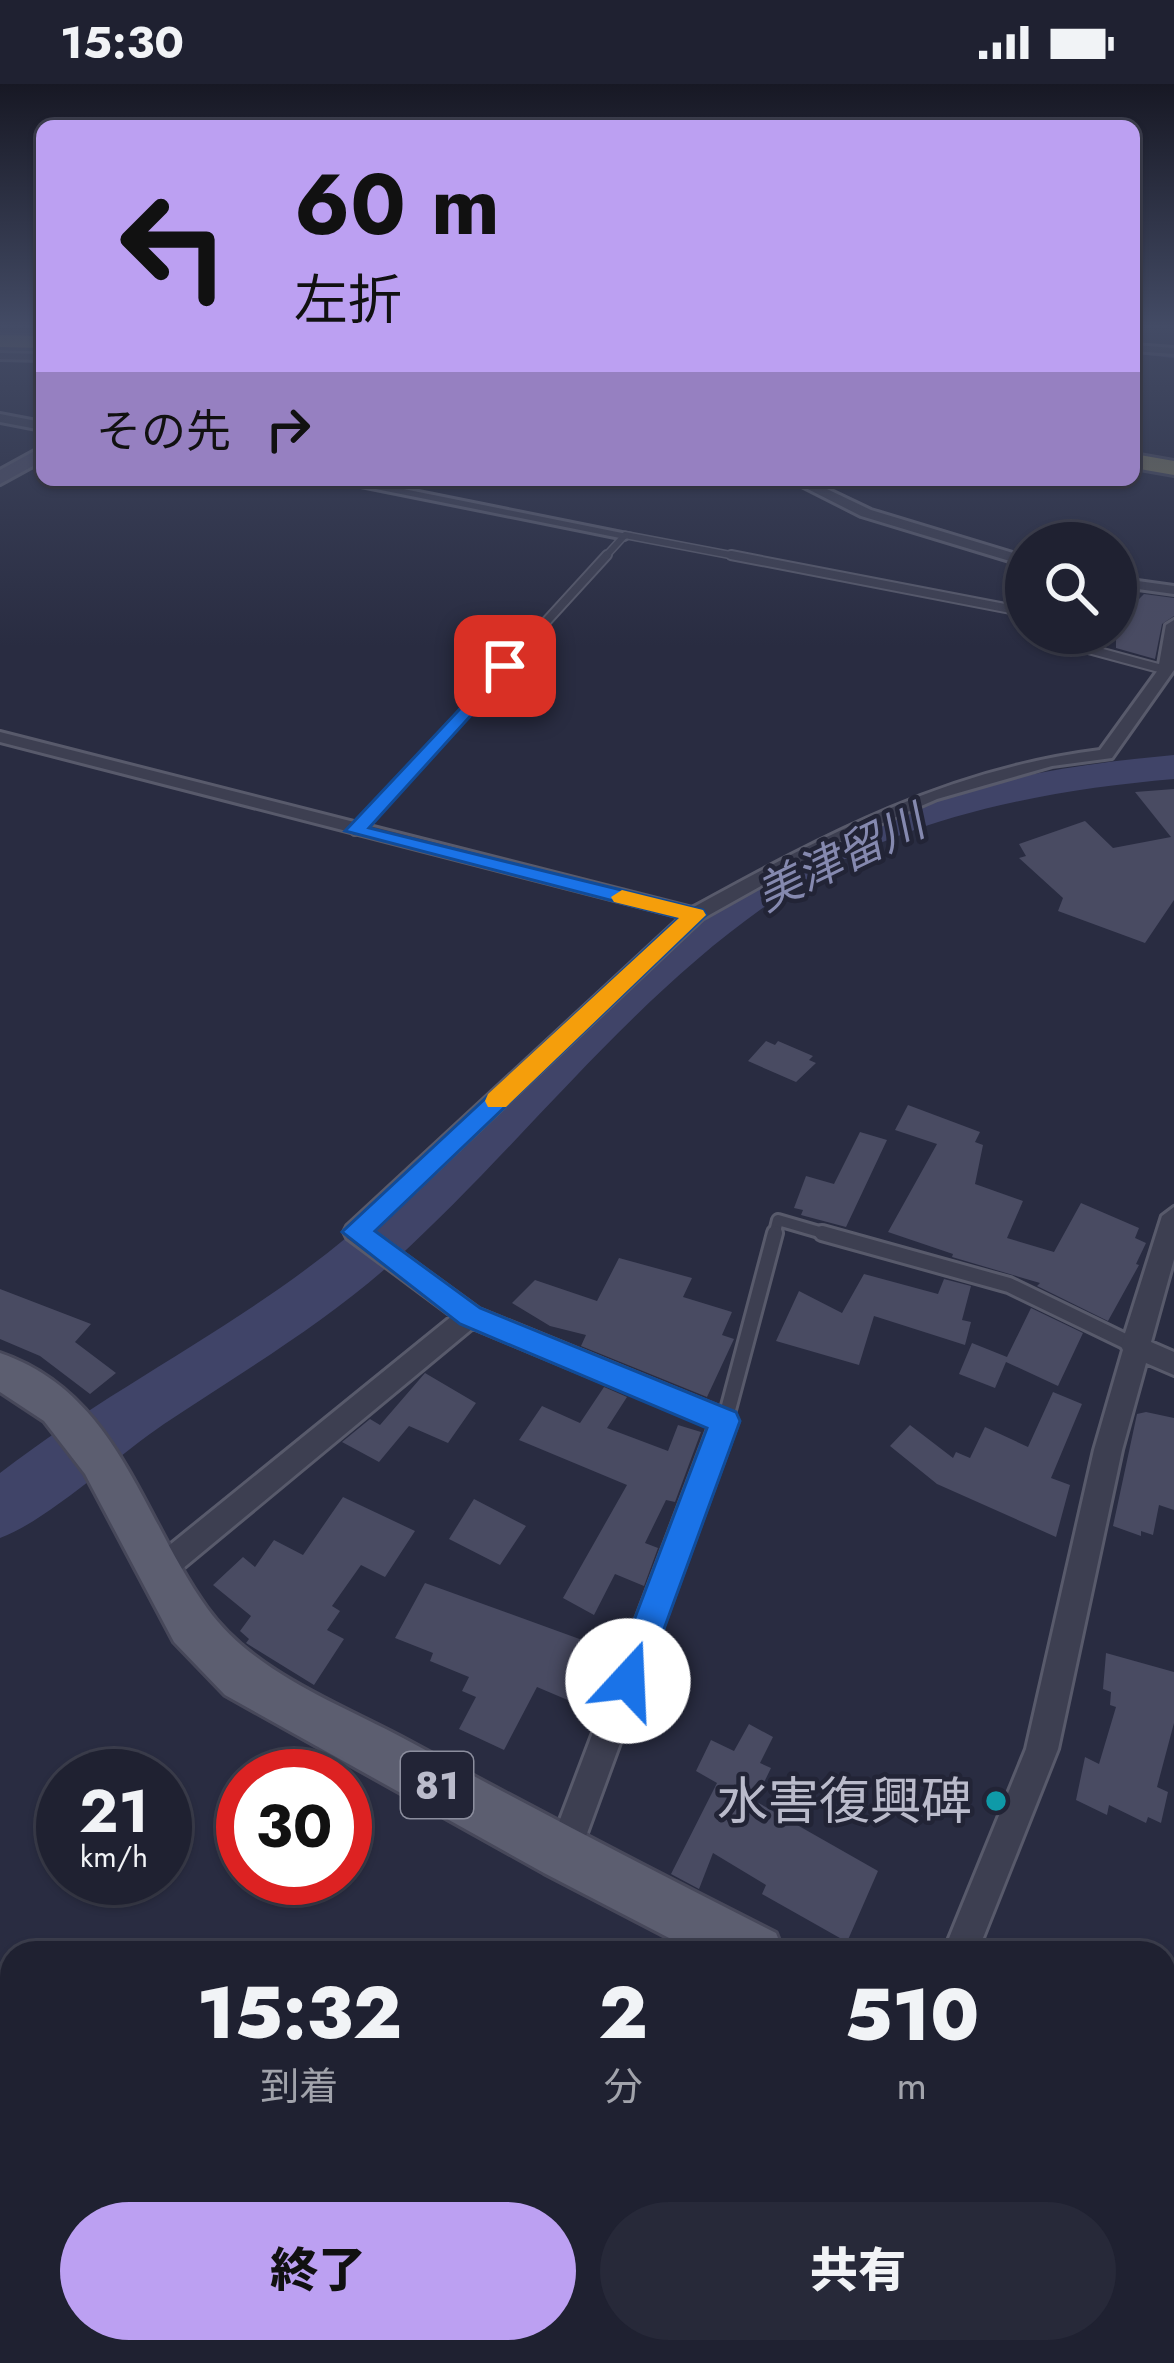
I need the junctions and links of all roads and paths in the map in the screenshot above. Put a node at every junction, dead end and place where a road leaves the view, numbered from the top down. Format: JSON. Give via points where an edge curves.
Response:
{"nodes":[{"id":1,"x":36,"y":457,"type":"edge"},
{"id":2,"x":1140,"y":462,"type":"edge"},
{"id":3,"x":1174,"y":467,"type":"edge"},
{"id":4,"x":0,"y":478,"type":"edge"},
{"id":5,"x":369,"y":486,"type":"edge"},
{"id":6,"x":810,"y":486,"type":"edge"},
{"id":7,"x":625,"y":535,"type":"junction"},
{"id":8,"x":1005,"y":555,"type":"edge"},
{"id":9,"x":1137,"y":585,"type":"edge"},
{"id":10,"x":1174,"y":590,"type":"edge"},
{"id":11,"x":1005,"y":608,"type":"edge"},
{"id":12,"x":1174,"y":626,"type":"edge"},
{"id":13,"x":1107,"y":654,"type":"edge"},
{"id":14,"x":1166,"y":670,"type":"junction"},
{"id":15,"x":0,"y":737,"type":"edge"},
{"id":16,"x":355,"y":831,"type":"junction"},
{"id":17,"x":695,"y":915,"type":"junction"},
{"id":18,"x":1174,"y":1216,"type":"edge"},
{"id":19,"x":470,"y":1316,"type":"junction"},
{"id":20,"x":1134,"y":1346,"type":"junction"},
{"id":21,"x":1174,"y":1364,"type":"edge"},
{"id":22,"x":0,"y":1370,"type":"edge"},
{"id":23,"x":725,"y":1421,"type":"junction"},
{"id":24,"x":160,"y":1570,"type":"junction"},
{"id":25,"x":563,"y":1854,"type":"junction"},
{"id":26,"x":732,"y":1941,"type":"edge"},
{"id":27,"x":965,"y":1941,"type":"edge"}],
"edges":[{"from":1,"to":4,"type":"main road"},
{"from":2,"to":3,"type":"highway"},
{"from":5,"to":7,"type":"street"},
{"from":6,"to":8,"type":"street"},
{"from":7,"to":11,"type":"lane"},
{"from":7,"to":16,"type":"lane"},
{"from":9,"to":10,"type":"street"},
{"from":12,"to":14,"type":"street"},
{"from":13,"to":14,"type":"lane"},
{"from":14,"to":17,"type":"street","via":[[1106,754],[931,795],[832,838]]},
{"from":15,"to":16,"type":"street"},
{"from":16,"to":17,"type":"street"},
{"from":17,"to":19,"type":"street","via":[[356,1232]]},
{"from":18,"to":20,"type":"street"},
{"from":19,"to":23,"type":"street"},
{"from":19,"to":24,"type":"street"},
{"from":20,"to":21,"type":"street"},
{"from":20,"to":23,"type":"lane","via":[[1009,1285],[778,1220]]},
{"from":20,"to":27,"type":"street","via":[[1042,1749]]},
{"from":22,"to":24,"type":"main road","number":"81","via":[[59,1408],[101,1460]]},
{"from":23,"to":25,"type":"street"},
{"from":24,"to":25,"type":"main road","number":"81","via":[[191,1626],[243,1678]]},
{"from":25,"to":26,"type":"main road","number":"81"}]}
